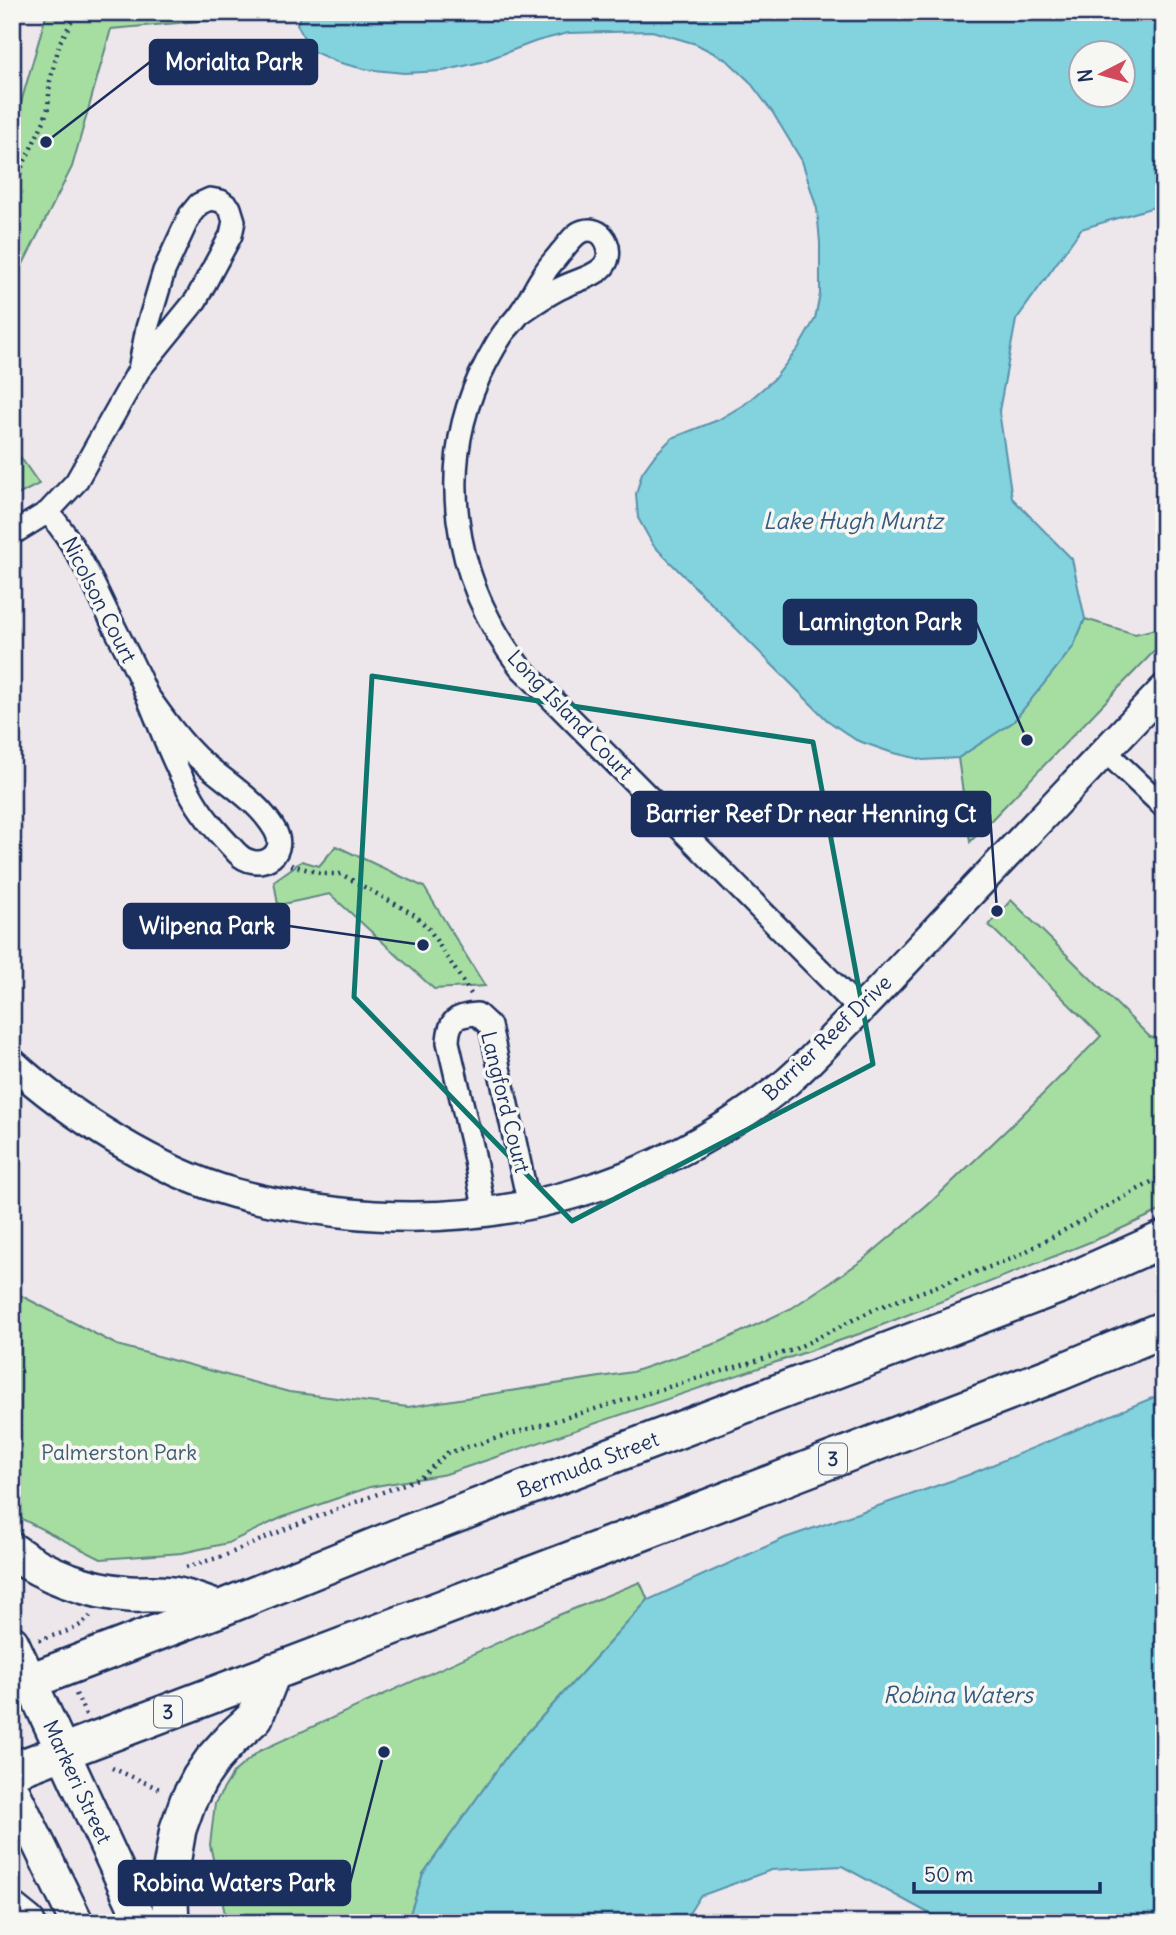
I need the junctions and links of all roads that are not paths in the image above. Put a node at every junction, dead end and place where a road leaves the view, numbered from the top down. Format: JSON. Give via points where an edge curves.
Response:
{"nodes":[{"id":1,"x":522,"y":312,"type":"dead end"},
{"id":2,"x":139,"y":370,"type":"junction"},
{"id":3,"x":48,"y":512,"type":"junction"},
{"id":4,"x":12,"y":534,"type":"edge"},
{"id":5,"x":1164,"y":688,"type":"edge"},
{"id":6,"x":145,"y":692,"type":"junction"},
{"id":7,"x":1105,"y":751,"type":"junction"},
{"id":8,"x":1164,"y":807,"type":"edge"},
{"id":9,"x":860,"y":1010,"type":"junction"},
{"id":10,"x":12,"y":1063,"type":"edge"},
{"id":11,"x":529,"y":1206,"type":"junction"},
{"id":12,"x":485,"y":1213,"type":"junction"},
{"id":13,"x":1164,"y":1239,"type":"edge"},
{"id":14,"x":1164,"y":1329,"type":"edge"},
{"id":15,"x":12,"y":1551,"type":"edge"},
{"id":16,"x":219,"y":1609,"type":"junction"},
{"id":17,"x":23,"y":1641,"type":"edge"},
{"id":18,"x":273,"y":1671,"type":"junction"},
{"id":19,"x":21,"y":1685,"type":"edge"},
{"id":20,"x":62,"y":1752,"type":"junction"},
{"id":21,"x":12,"y":1771,"type":"edge"},
{"id":22,"x":12,"y":1789,"type":"edge"},
{"id":23,"x":12,"y":1911,"type":"edge"},
{"id":24,"x":27,"y":1923,"type":"edge"},
{"id":25,"x":77,"y":1923,"type":"edge"},
{"id":26,"x":142,"y":1923,"type":"edge"},
{"id":27,"x":171,"y":1923,"type":"edge"}],
"edges":[{"from":1,"to":9,"type":"street","name":"Long Island Court","via":[[486,364],[461,435],[456,502],[461,541],[484,611],[520,667]]},
{"from":2,"to":2,"type":"street","via":[[164,271],[190,215],[199,204],[221,201],[230,208],[234,221],[231,235],[196,300]]},
{"from":2,"to":3,"type":"street","via":[[76,482]]},
{"from":3,"to":4,"type":"street"},
{"from":3,"to":6,"type":"street","name":"Nicolson Court","via":[[83,560]]},
{"from":5,"to":7,"type":"street","name":"Barrier Reef Drive"},
{"from":6,"to":6,"type":"street","name":"Nicolson Court","via":[[175,734],[250,800],[274,828],[279,839],[274,856],[257,863],[240,857],[205,816],[180,774]]},
{"from":7,"to":8,"type":"street"},
{"from":7,"to":9,"type":"street","name":"Barrier Reef Drive"},
{"from":9,"to":11,"type":"street","name":"Barrier Reef Drive","via":[[790,1079],[716,1132],[623,1178]]},
{"from":10,"to":12,"type":"street","name":"Barrier Reef Drive","via":[[100,1130],[190,1177],[234,1193],[362,1215]]},
{"from":11,"to":12,"type":"street","name":"Barrier Reef Drive"},
{"from":11,"to":12,"type":"street","name":"Langford Court","via":[[490,1026],[477,1014],[464,1014],[449,1028],[448,1042]]},
{"from":13,"to":16,"type":"main road","name":"Bermuda Street","via":[[1063,1284]]},
{"from":14,"to":18,"type":"main road","number":"3"},
{"from":15,"to":16,"type":"main road","via":[[70,1581],[111,1592],[175,1595]]},
{"from":16,"to":19,"type":"main road","name":"Bermuda Street"},
{"from":17,"to":19,"type":"main road","name":"Markeri Street"},
{"from":18,"to":20,"type":"main road","number":"3","via":[[104,1754]]},
{"from":18,"to":27,"type":"main road","via":[[255,1717],[214,1758],[188,1801],[169,1881]]},
{"from":19,"to":20,"type":"main road","name":"Markeri Street"},
{"from":20,"to":21,"type":"main road","number":"3"},
{"from":20,"to":26,"type":"main road","name":"Markeri Street"},
{"from":22,"to":25,"type":"main road"},
{"from":23,"to":24,"type":"main road"}]}
